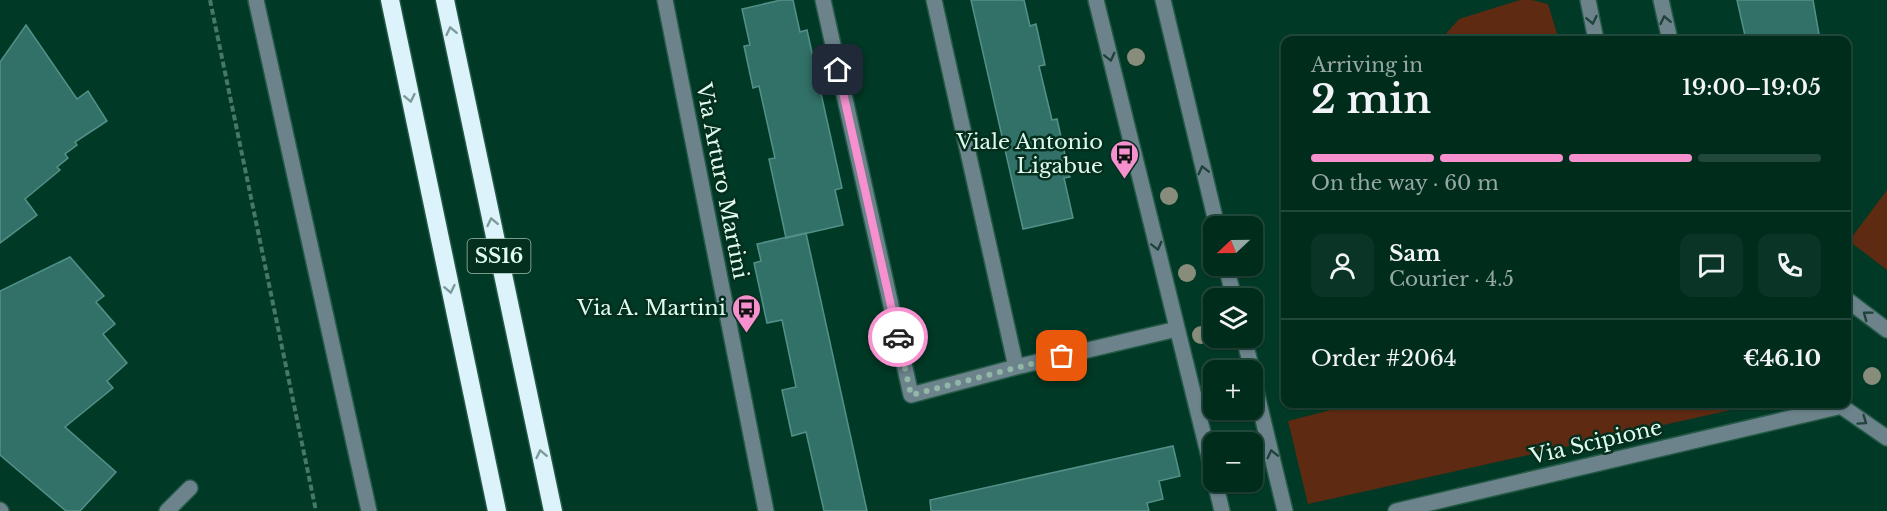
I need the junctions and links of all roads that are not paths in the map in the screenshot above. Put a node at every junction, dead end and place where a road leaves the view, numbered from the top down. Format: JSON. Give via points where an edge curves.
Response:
{"nodes":[{"id":1,"x":256,"y":0,"type":"edge"},
{"id":2,"x":390,"y":0,"type":"edge"},
{"id":3,"x":445,"y":0,"type":"edge"},
{"id":4,"x":665,"y":0,"type":"edge"},
{"id":5,"x":823,"y":0,"type":"edge"},
{"id":6,"x":934,"y":0,"type":"edge"},
{"id":7,"x":1096,"y":0,"type":"edge"},
{"id":8,"x":1163,"y":0,"type":"edge"},
{"id":9,"x":1588,"y":0,"type":"edge"},
{"id":10,"x":1661,"y":0,"type":"edge"},
{"id":11,"x":1595,"y":36,"type":"edge"},
{"id":12,"x":1669,"y":36,"type":"edge"},
{"id":13,"x":1215,"y":216,"type":"edge"},
{"id":14,"x":1851,"y":303,"type":"edge"},
{"id":15,"x":1177,"y":329,"type":"junction"},
{"id":16,"x":1887,"y":330,"type":"edge"},
{"id":17,"x":1016,"y":367,"type":"junction"},
{"id":18,"x":1827,"y":408,"type":"edge"},
{"id":19,"x":1844,"y":408,"type":"edge"},
{"id":20,"x":1263,"y":417,"type":"edge"},
{"id":21,"x":1203,"y":433,"type":"edge"},
{"id":22,"x":1887,"y":438,"type":"edge"},
{"id":23,"x":190,"y":489,"type":"dead end"},
{"id":24,"x":1217,"y":492,"type":"edge"},
{"id":25,"x":167,"y":511,"type":"edge"},
{"id":26,"x":369,"y":511,"type":"edge"},
{"id":27,"x":497,"y":511,"type":"edge"},
{"id":28,"x":553,"y":511,"type":"edge"},
{"id":29,"x":766,"y":511,"type":"edge"},
{"id":30,"x":1222,"y":511,"type":"edge"},
{"id":31,"x":1286,"y":511,"type":"edge"},
{"id":32,"x":1396,"y":511,"type":"edge"}],
"edges":[{"from":1,"to":26,"type":"street"},
{"from":2,"to":27,"type":"highway","number":"SS16","one_way":true},
{"from":28,"to":3,"type":"highway","number":"SS16","one_way":true},
{"from":4,"to":29,"type":"street","name":"Via Arturo Martini"},
{"from":5,"to":17,"type":"street","via":[[911,395]]},
{"from":6,"to":17,"type":"street"},
{"from":7,"to":15,"type":"street","one_way":true},
{"from":13,"to":8,"type":"street","one_way":true},
{"from":9,"to":11,"type":"street","one_way":true},
{"from":12,"to":10,"type":"street","one_way":true},
{"from":16,"to":14,"type":"street","one_way":true},
{"from":15,"to":17,"type":"street"},
{"from":15,"to":21,"type":"street"},
{"from":18,"to":32,"type":"street","name":"Via Scipione"},
{"from":19,"to":22,"type":"street","one_way":true},
{"from":31,"to":20,"type":"street","one_way":true},
{"from":23,"to":25,"type":"street"},
{"from":24,"to":30,"type":"street"}]}
